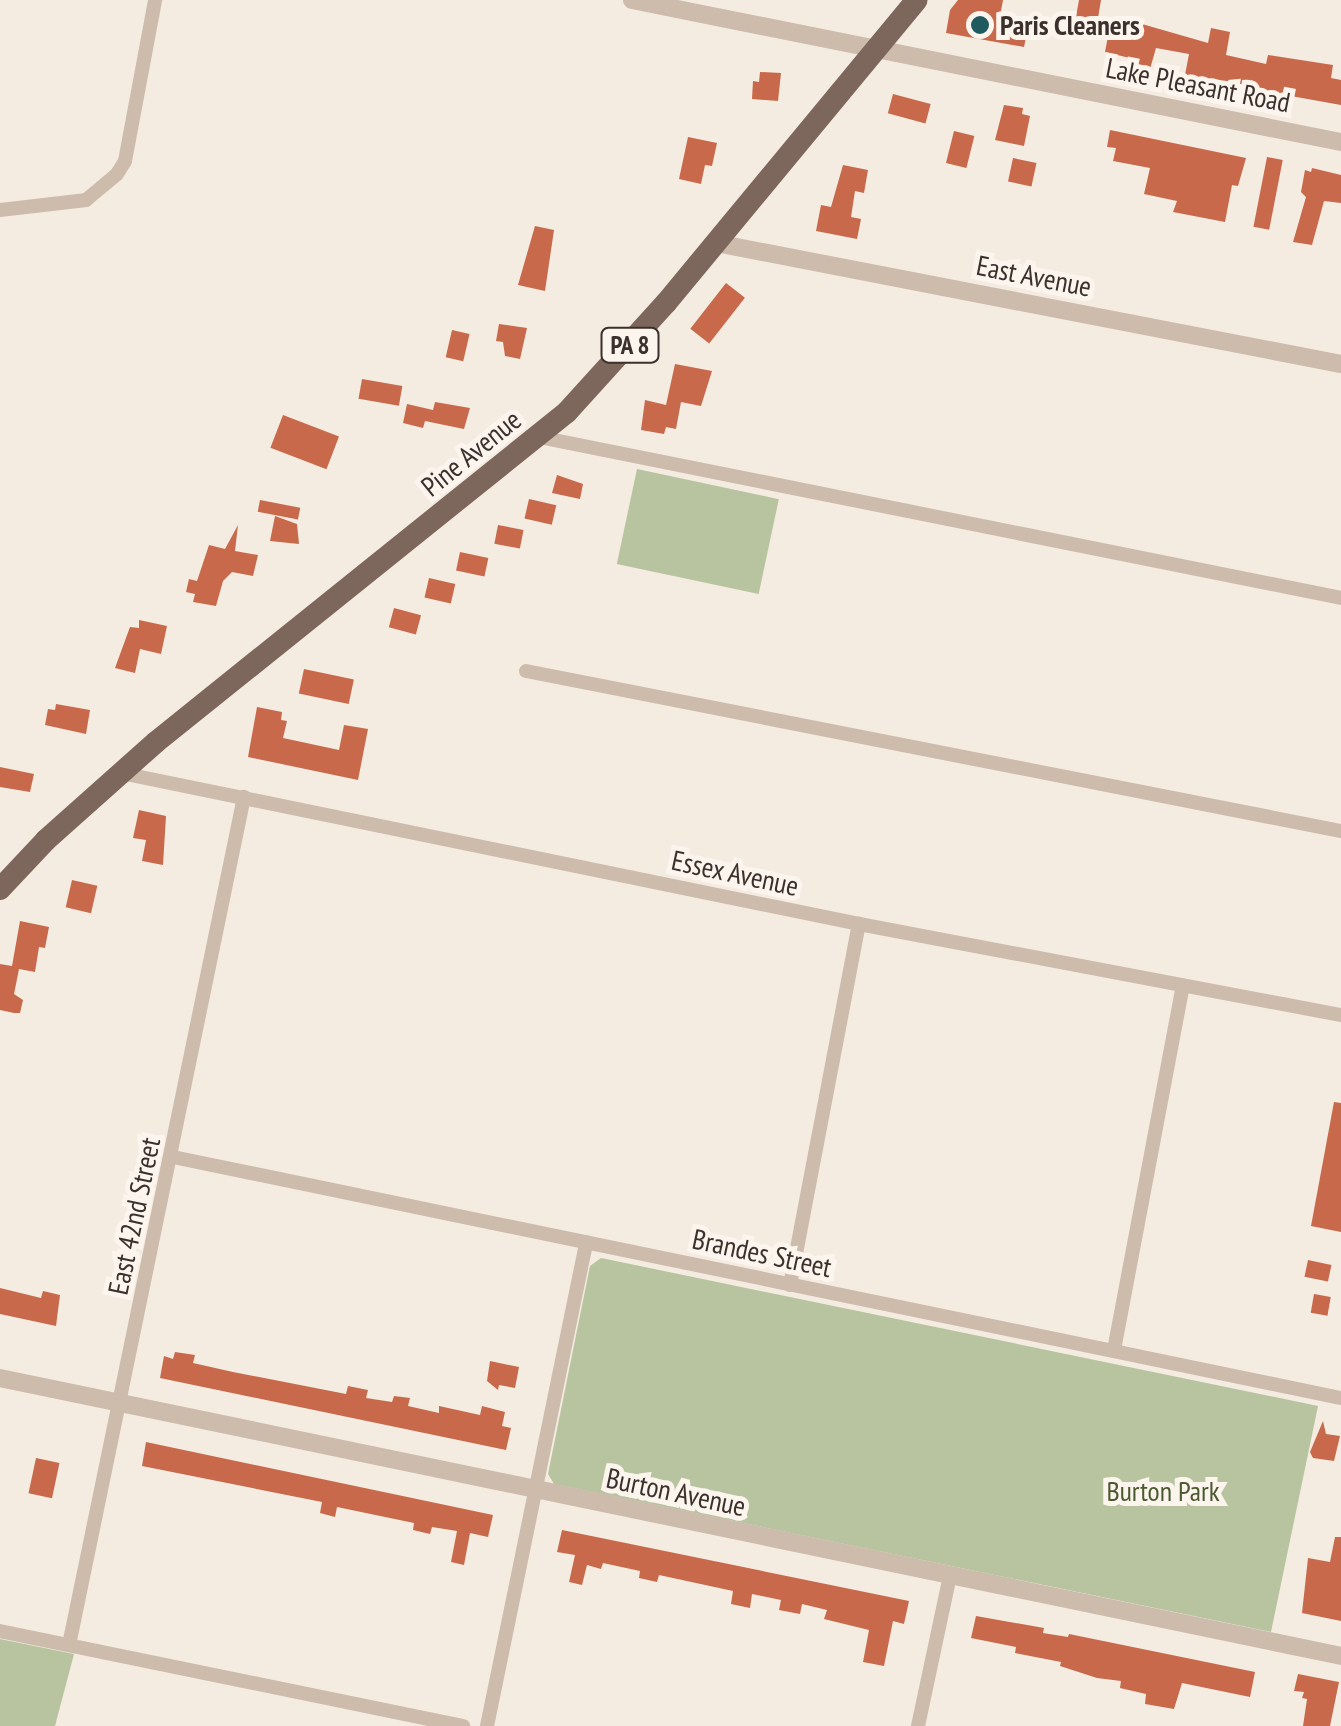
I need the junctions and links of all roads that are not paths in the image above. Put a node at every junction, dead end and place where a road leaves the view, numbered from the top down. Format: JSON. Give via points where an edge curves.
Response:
{"nodes":[{"id":1,"x":155,"y":0,"type":"edge"},
{"id":2,"x":637,"y":0,"type":"edge"},
{"id":3,"x":917,"y":0,"type":"edge"},
{"id":4,"x":878,"y":48,"type":"junction"},
{"id":5,"x":1341,"y":142,"type":"edge"},
{"id":6,"x":0,"y":210,"type":"edge"},
{"id":7,"x":716,"y":243,"type":"junction"},
{"id":8,"x":1341,"y":364,"type":"edge"},
{"id":9,"x":539,"y":438,"type":"junction"},
{"id":10,"x":1341,"y":598,"type":"edge"},
{"id":11,"x":526,"y":671,"type":"dead end"},
{"id":12,"x":120,"y":773,"type":"junction"},
{"id":13,"x":244,"y":798,"type":"junction"},
{"id":14,"x":1341,"y":831,"type":"edge"},
{"id":15,"x":0,"y":889,"type":"edge"},
{"id":16,"x":859,"y":924,"type":"junction"},
{"id":17,"x":1183,"y":985,"type":"junction"},
{"id":18,"x":1341,"y":1015,"type":"edge"},
{"id":19,"x":173,"y":1156,"type":"junction"},
{"id":20,"x":586,"y":1242,"type":"junction"},
{"id":21,"x":790,"y":1286,"type":"junction"},
{"id":22,"x":1114,"y":1350,"type":"junction"},
{"id":23,"x":0,"y":1378,"type":"edge"},
{"id":24,"x":1341,"y":1398,"type":"edge"},
{"id":25,"x":120,"y":1404,"type":"junction"},
{"id":26,"x":534,"y":1490,"type":"junction"},
{"id":27,"x":950,"y":1576,"type":"junction"},
{"id":28,"x":0,"y":1631,"type":"edge"},
{"id":29,"x":68,"y":1645,"type":"junction"},
{"id":30,"x":1341,"y":1656,"type":"edge"},
{"id":31,"x":463,"y":1726,"type":"edge"},
{"id":32,"x":487,"y":1726,"type":"edge"},
{"id":33,"x":918,"y":1726,"type":"edge"}],
"edges":[{"from":1,"to":6,"type":"street","via":[[125,161],[110,182],[86,200]]},
{"from":2,"to":4,"type":"street","name":"Lake Pleasant Road"},
{"from":3,"to":4,"type":"main road","name":"Pine Avenue","number":"PA 8"},
{"from":4,"to":5,"type":"street","name":"Lake Pleasant Road"},
{"from":4,"to":7,"type":"main road","name":"Pine Avenue","number":"PA 8"},
{"from":7,"to":8,"type":"street","name":"East Avenue"},
{"from":7,"to":9,"type":"main road","name":"Pine Avenue","number":"PA 8","via":[[616,361]]},
{"from":9,"to":10,"type":"street"},
{"from":9,"to":12,"type":"main road","name":"Pine Avenue","number":"PA 8"},
{"from":11,"to":14,"type":"street"},
{"from":12,"to":13,"type":"street","name":"Essex Avenue"},
{"from":12,"to":15,"type":"main road","name":"Pine Avenue","number":"PA 8"},
{"from":13,"to":16,"type":"street","name":"Essex Avenue"},
{"from":13,"to":19,"type":"street","name":"East 42nd Street"},
{"from":16,"to":17,"type":"street","name":"Essex Avenue"},
{"from":16,"to":21,"type":"street"},
{"from":17,"to":18,"type":"street","name":"Essex Avenue"},
{"from":17,"to":22,"type":"street"},
{"from":19,"to":20,"type":"street","name":"Brandes Street"},
{"from":19,"to":25,"type":"street","name":"East 42nd Street"},
{"from":20,"to":21,"type":"street","name":"Brandes Street"},
{"from":20,"to":26,"type":"street"},
{"from":21,"to":22,"type":"street","name":"Brandes Street"},
{"from":22,"to":24,"type":"street","name":"Brandes Street"},
{"from":23,"to":25,"type":"street","name":"Burton Avenue"},
{"from":25,"to":26,"type":"street","name":"Burton Avenue"},
{"from":25,"to":29,"type":"street","name":"East 42nd Street"},
{"from":26,"to":27,"type":"street","name":"Burton Avenue"},
{"from":26,"to":32,"type":"street"},
{"from":27,"to":30,"type":"street","name":"Burton Avenue"},
{"from":27,"to":33,"type":"street"},
{"from":28,"to":29,"type":"street"},
{"from":29,"to":31,"type":"street"}]}
